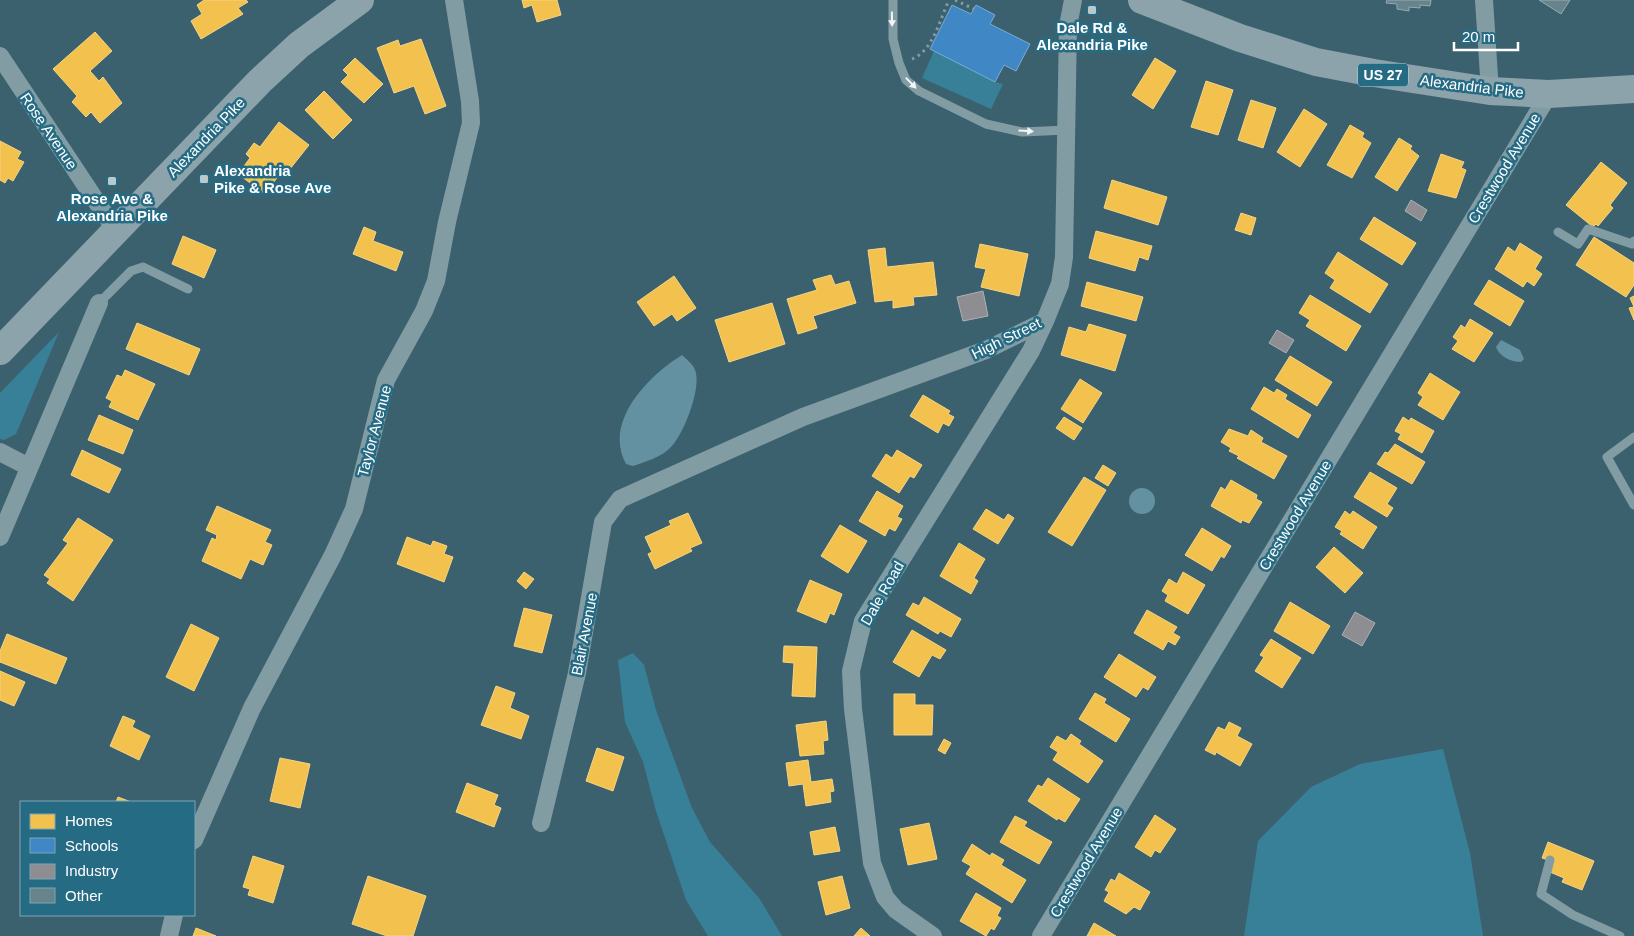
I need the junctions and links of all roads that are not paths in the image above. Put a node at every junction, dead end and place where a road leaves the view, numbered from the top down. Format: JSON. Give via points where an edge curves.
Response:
{"nodes":[{"id":1,"x":360,"y":0,"type":"edge"},
{"id":2,"x":454,"y":0,"type":"edge"},
{"id":3,"x":893,"y":0,"type":"edge"},
{"id":4,"x":1073,"y":0,"type":"edge"},
{"id":5,"x":1142,"y":0,"type":"edge"},
{"id":6,"x":1484,"y":0,"type":"edge"},
{"id":7,"x":0,"y":56,"type":"edge"},
{"id":8,"x":1634,"y":89,"type":"edge"},
{"id":9,"x":1490,"y":91,"type":"junction"},
{"id":10,"x":1549,"y":94,"type":"junction"},
{"id":11,"x":1067,"y":130,"type":"junction"},
{"id":12,"x":116,"y":231,"type":"junction"},
{"id":13,"x":1558,"y":232,"type":"dead end"},
{"id":14,"x":1634,"y":241,"type":"edge"},
{"id":15,"x":188,"y":289,"type":"dead end"},
{"id":16,"x":99,"y":303,"type":"joint"},
{"id":17,"x":1046,"y":321,"type":"junction"},
{"id":18,"x":0,"y":351,"type":"edge"},
{"id":19,"x":1634,"y":438,"type":"edge"},
{"id":20,"x":0,"y":452,"type":"edge"},
{"id":21,"x":29,"y":467,"type":"junction"},
{"id":22,"x":667,"y":478,"type":"joint"},
{"id":23,"x":1634,"y":505,"type":"edge"},
{"id":24,"x":0,"y":537,"type":"edge"},
{"id":25,"x":541,"y":823,"type":"dead end"},
{"id":26,"x":195,"y":838,"type":"edge"},
{"id":27,"x":1550,"y":860,"type":"dead end"},
{"id":28,"x":174,"y":916,"type":"edge"},
{"id":29,"x":169,"y":936,"type":"edge"},
{"id":30,"x":933,"y":936,"type":"edge"},
{"id":31,"x":1041,"y":936,"type":"edge"},
{"id":32,"x":1620,"y":936,"type":"edge"}],
"edges":[{"from":1,"to":12,"type":"main road","name":"Alexandria Pike","via":[[299,45],[260,81]]},
{"from":2,"to":26,"type":"street","name":"Taylor Avenue","via":[[471,123],[436,281],[424,311],[386,380],[354,509],[334,555],[252,708]]},
{"from":3,"to":11,"type":"lane","one_way":true,"via":[[893,39],[899,63],[906,80],[919,91],[986,124],[1022,132]]},
{"from":4,"to":11,"type":"street","name":"High Street","via":[[1068,26]]},
{"from":5,"to":9,"type":"main road","name":"Alexandria Pike","number":"US 27","via":[[1240,38],[1316,62]]},
{"from":6,"to":9,"type":"street"},
{"from":7,"to":12,"type":"street","name":"Rose Avenue"},
{"from":8,"to":10,"type":"main road","name":"Alexandria Pike","number":"US 27"},
{"from":9,"to":10,"type":"main road","name":"Alexandria Pike","number":"US 27"},
{"from":10,"to":31,"type":"street","name":"Crestwood Avenue"},
{"from":11,"to":17,"type":"street","name":"High Street","via":[[1064,258],[1060,284]]},
{"from":12,"to":18,"type":"main road","name":"Alexandria Pike"},
{"from":13,"to":14,"type":"lane","via":[[1578,244],[1588,229],[1632,244]]},
{"from":15,"to":16,"type":"lane","via":[[144,267],[131,271]]},
{"from":16,"to":21,"type":"street"},
{"from":17,"to":22,"type":"street","name":"High Street","via":[[986,350],[803,417]]},
{"from":17,"to":30,"type":"street","name":"Dale Road","via":[[1031,351],[863,621],[854,653],[852,709],[872,863],[885,897],[896,910]]},
{"from":19,"to":23,"type":"lane","via":[[1607,457]]},
{"from":20,"to":21,"type":"street"},
{"from":21,"to":24,"type":"street"},
{"from":22,"to":25,"type":"street","name":"Blair Avenue","via":[[620,499],[603,522],[577,673]]},
{"from":27,"to":32,"type":"lane","via":[[1541,894],[1573,915]]},
{"from":28,"to":29,"type":"street"}]}
